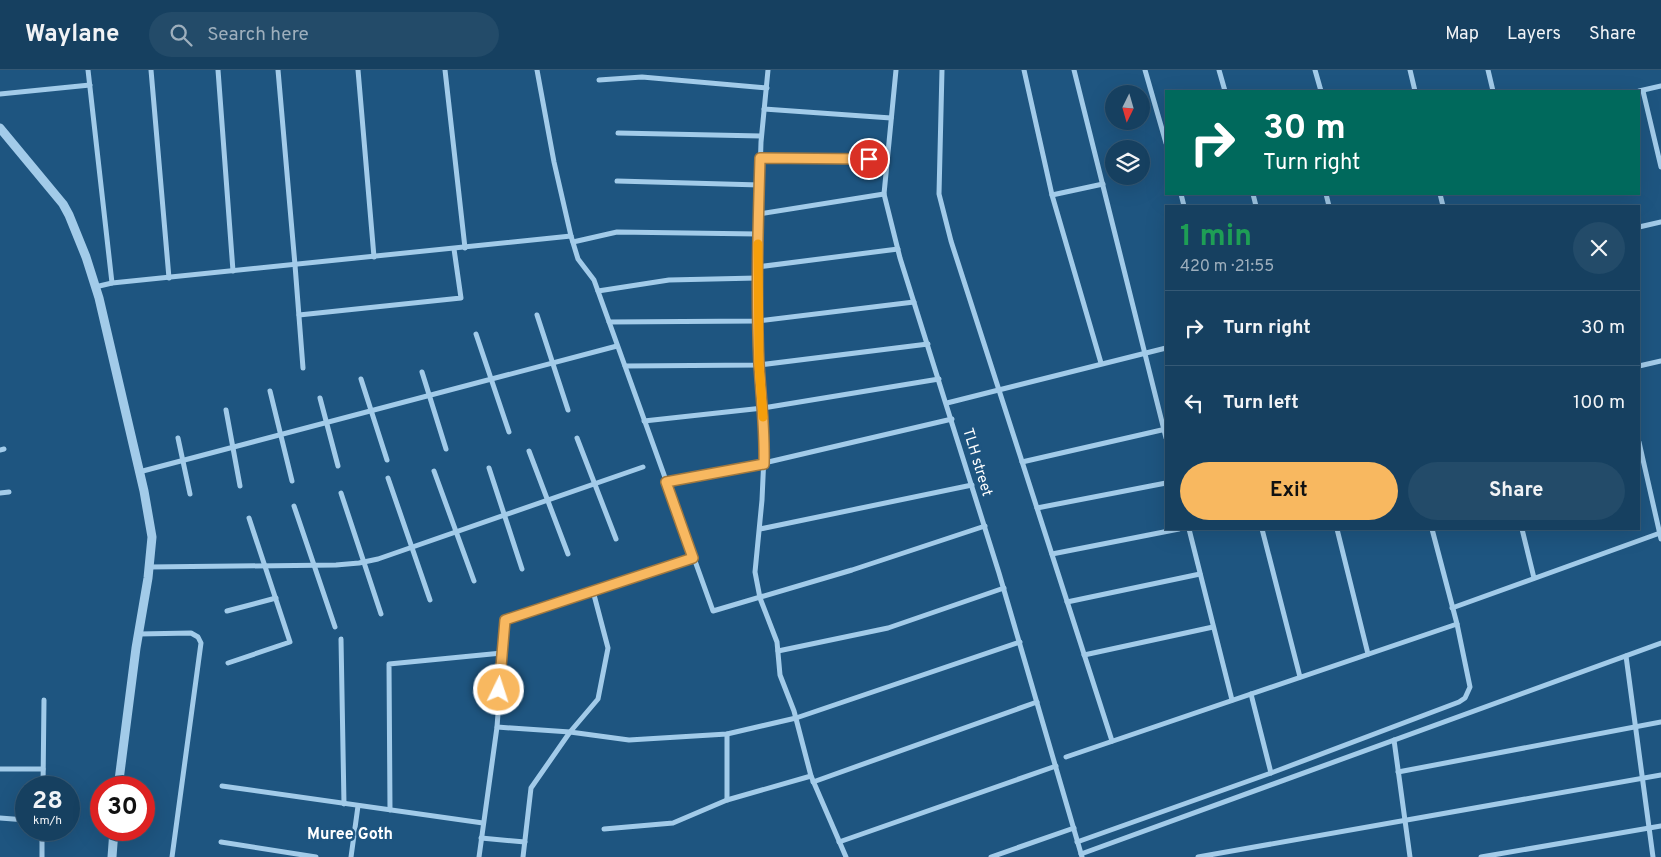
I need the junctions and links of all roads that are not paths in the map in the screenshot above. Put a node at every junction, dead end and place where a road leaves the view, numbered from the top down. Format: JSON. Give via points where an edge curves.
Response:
{"nodes":[{"id":1,"x":88,"y":70,"type":"edge"},
{"id":2,"x":151,"y":70,"type":"edge"},
{"id":3,"x":218,"y":70,"type":"edge"},
{"id":4,"x":278,"y":70,"type":"edge"},
{"id":5,"x":358,"y":70,"type":"edge"},
{"id":6,"x":445,"y":70,"type":"edge"},
{"id":7,"x":536,"y":70,"type":"edge"},
{"id":8,"x":768,"y":70,"type":"edge"},
{"id":9,"x":896,"y":70,"type":"edge"},
{"id":10,"x":942,"y":70,"type":"edge"},
{"id":11,"x":1024,"y":70,"type":"edge"},
{"id":12,"x":1074,"y":70,"type":"edge"},
{"id":13,"x":1145,"y":70,"type":"edge"},
{"id":14,"x":1219,"y":70,"type":"edge"},
{"id":15,"x":1315,"y":70,"type":"edge"},
{"id":16,"x":1410,"y":70,"type":"edge"},
{"id":17,"x":1488,"y":70,"type":"edge"},
{"id":18,"x":599,"y":80,"type":"dead end"},
{"id":19,"x":90,"y":85,"type":"junction"},
{"id":20,"x":1661,"y":86,"type":"edge"},
{"id":21,"x":766,"y":88,"type":"junction"},
{"id":22,"x":1225,"y":90,"type":"edge"},
{"id":23,"x":1321,"y":90,"type":"edge"},
{"id":24,"x":1415,"y":90,"type":"edge"},
{"id":25,"x":1493,"y":90,"type":"edge"},
{"id":26,"x":1641,"y":91,"type":"edge"},
{"id":27,"x":0,"y":94,"type":"edge"},
{"id":28,"x":764,"y":109,"type":"junction"},
{"id":29,"x":891,"y":118,"type":"junction"},
{"id":30,"x":0,"y":128,"type":"edge"},
{"id":31,"x":618,"y":133,"type":"dead end"},
{"id":32,"x":761,"y":136,"type":"junction"},
{"id":33,"x":1165,"y":140,"type":"edge"},
{"id":34,"x":760,"y":158,"type":"junction"},
{"id":35,"x":887,"y":159,"type":"junction"},
{"id":36,"x":1661,"y":167,"type":"edge"},
{"id":37,"x":617,"y":180,"type":"dead end"},
{"id":38,"x":760,"y":184,"type":"junction"},
{"id":39,"x":1103,"y":184,"type":"junction"},
{"id":40,"x":884,"y":194,"type":"junction"},
{"id":41,"x":1052,"y":195,"type":"junction"},
{"id":42,"x":759,"y":214,"type":"junction"},
{"id":43,"x":1661,"y":222,"type":"edge"},
{"id":44,"x":1640,"y":227,"type":"edge"},
{"id":45,"x":758,"y":234,"type":"junction"},
{"id":46,"x":571,"y":236,"type":"junction"},
{"id":47,"x":573,"y":242,"type":"junction"},
{"id":48,"x":465,"y":248,"type":"junction"},
{"id":49,"x":454,"y":249,"type":"junction"},
{"id":50,"x":898,"y":249,"type":"junction"},
{"id":51,"x":374,"y":257,"type":"junction"},
{"id":52,"x":296,"y":265,"type":"junction"},
{"id":53,"x":757,"y":267,"type":"junction"},
{"id":54,"x":233,"y":271,"type":"junction"},
{"id":55,"x":169,"y":278,"type":"junction"},
{"id":56,"x":757,"y":278,"type":"junction"},
{"id":57,"x":112,"y":283,"type":"junction"},
{"id":58,"x":95,"y":287,"type":"junction"},
{"id":59,"x":598,"y":290,"type":"junction"},
{"id":60,"x":914,"y":302,"type":"junction"},
{"id":61,"x":537,"y":314,"type":"dead end"},
{"id":62,"x":299,"y":315,"type":"junction"},
{"id":63,"x":758,"y":320,"type":"junction"},
{"id":64,"x":609,"y":322,"type":"junction"},
{"id":65,"x":476,"y":334,"type":"dead end"},
{"id":66,"x":928,"y":344,"type":"junction"},
{"id":67,"x":617,"y":346,"type":"junction"},
{"id":68,"x":1165,"y":348,"type":"edge"},
{"id":69,"x":1144,"y":353,"type":"junction"},
{"id":70,"x":1661,"y":361,"type":"edge"},
{"id":71,"x":553,"y":363,"type":"junction"},
{"id":72,"x":1102,"y":364,"type":"junction"},
{"id":73,"x":759,"y":365,"type":"junction"},
{"id":74,"x":625,"y":366,"type":"junction"},
{"id":75,"x":1640,"y":366,"type":"edge"},
{"id":76,"x":303,"y":368,"type":"dead end"},
{"id":77,"x":422,"y":372,"type":"dead end"},
{"id":78,"x":361,"y":379,"type":"dead end"},
{"id":79,"x":492,"y":379,"type":"junction"},
{"id":80,"x":939,"y":379,"type":"junction"},
{"id":81,"x":999,"y":389,"type":"junction"},
{"id":82,"x":270,"y":391,"type":"dead end"},
{"id":83,"x":429,"y":395,"type":"junction"},
{"id":84,"x":320,"y":398,"type":"dead end"},
{"id":85,"x":947,"y":403,"type":"junction"},
{"id":86,"x":763,"y":408,"type":"junction"},
{"id":87,"x":226,"y":410,"type":"dead end"},
{"id":88,"x":568,"y":410,"type":"dead end"},
{"id":89,"x":371,"y":411,"type":"junction"},
{"id":90,"x":952,"y":419,"type":"junction"},
{"id":91,"x":644,"y":420,"type":"junction"},
{"id":92,"x":327,"y":422,"type":"junction"},
{"id":93,"x":1165,"y":429,"type":"edge"},
{"id":94,"x":509,"y":432,"type":"dead end"},
{"id":95,"x":280,"y":434,"type":"junction"},
{"id":96,"x":178,"y":438,"type":"dead end"},
{"id":97,"x":577,"y":438,"type":"dead end"},
{"id":98,"x":1640,"y":446,"type":"edge"},
{"id":99,"x":233,"y":447,"type":"junction"},
{"id":100,"x":446,"y":449,"type":"dead end"},
{"id":101,"x":529,"y":451,"type":"dead end"},
{"id":102,"x":182,"y":460,"type":"junction"},
{"id":103,"x":387,"y":460,"type":"dead end"},
{"id":104,"x":1022,"y":462,"type":"junction"},
{"id":105,"x":764,"y":464,"type":"junction"},
{"id":106,"x":338,"y":466,"type":"dead end"},
{"id":107,"x":643,"y":467,"type":"dead end"},
{"id":108,"x":489,"y":468,"type":"dead end"},
{"id":109,"x":139,"y":472,"type":"junction"},
{"id":110,"x":434,"y":472,"type":"dead end"},
{"id":111,"x":388,"y":478,"type":"dead end"},
{"id":112,"x":292,"y":481,"type":"dead end"},
{"id":113,"x":666,"y":482,"type":"junction"},
{"id":114,"x":1165,"y":483,"type":"edge"},
{"id":115,"x":594,"y":484,"type":"junction"},
{"id":116,"x":972,"y":484,"type":"junction"},
{"id":117,"x":240,"y":486,"type":"dead end"},
{"id":118,"x":9,"y":492,"type":"dead end"},
{"id":119,"x":0,"y":493,"type":"edge"},
{"id":120,"x":341,"y":493,"type":"dead end"},
{"id":121,"x":190,"y":494,"type":"dead end"},
{"id":122,"x":548,"y":500,"type":"junction"},
{"id":123,"x":294,"y":506,"type":"dead end"},
{"id":124,"x":1037,"y":508,"type":"junction"},
{"id":125,"x":504,"y":515,"type":"junction"},
{"id":126,"x":249,"y":518,"type":"dead end"},
{"id":127,"x":985,"y":526,"type":"junction"},
{"id":128,"x":760,"y":529,"type":"junction"},
{"id":129,"x":1174,"y":530,"type":"edge"},
{"id":130,"x":1189,"y":530,"type":"edge"},
{"id":131,"x":1262,"y":530,"type":"edge"},
{"id":132,"x":1337,"y":530,"type":"edge"},
{"id":133,"x":1432,"y":530,"type":"edge"},
{"id":134,"x":1522,"y":530,"type":"edge"},
{"id":135,"x":456,"y":532,"type":"junction"},
{"id":136,"x":1660,"y":536,"type":"edge"},
{"id":137,"x":616,"y":539,"type":"dead end"},
{"id":138,"x":412,"y":547,"type":"junction"},
{"id":139,"x":568,"y":554,"type":"dead end"},
{"id":140,"x":1052,"y":554,"type":"junction"},
{"id":141,"x":693,"y":558,"type":"junction"},
{"id":142,"x":364,"y":562,"type":"junction"},
{"id":143,"x":265,"y":566,"type":"junction"},
{"id":144,"x":314,"y":566,"type":"junction"},
{"id":145,"x":150,"y":567,"type":"junction"},
{"id":146,"x":522,"y":569,"type":"dead end"},
{"id":147,"x":1200,"y":574,"type":"junction"},
{"id":148,"x":1534,"y":578,"type":"junction"},
{"id":149,"x":474,"y":581,"type":"dead end"},
{"id":150,"x":1004,"y":588,"type":"junction"},
{"id":151,"x":593,"y":591,"type":"junction"},
{"id":152,"x":276,"y":598,"type":"junction"},
{"id":153,"x":760,"y":598,"type":"junction"},
{"id":154,"x":430,"y":600,"type":"dead end"},
{"id":155,"x":1067,"y":602,"type":"junction"},
{"id":156,"x":1452,"y":608,"type":"junction"},
{"id":157,"x":227,"y":611,"type":"dead end"},
{"id":158,"x":381,"y":614,"type":"dead end"},
{"id":159,"x":1456,"y":624,"type":"junction"},
{"id":160,"x":335,"y":627,"type":"dead end"},
{"id":161,"x":1213,"y":627,"type":"junction"},
{"id":162,"x":138,"y":634,"type":"junction"},
{"id":163,"x":341,"y":639,"type":"dead end"},
{"id":164,"x":1020,"y":642,"type":"junction"},
{"id":165,"x":1661,"y":643,"type":"edge"},
{"id":166,"x":778,"y":650,"type":"junction"},
{"id":167,"x":502,"y":653,"type":"junction"},
{"id":168,"x":1368,"y":654,"type":"junction"},
{"id":169,"x":1084,"y":655,"type":"junction"},
{"id":170,"x":1626,"y":656,"type":"junction"},
{"id":171,"x":228,"y":663,"type":"dead end"},
{"id":172,"x":1300,"y":677,"type":"junction"},
{"id":173,"x":1252,"y":694,"type":"junction"},
{"id":174,"x":44,"y":700,"type":"dead end"},
{"id":175,"x":1232,"y":700,"type":"junction"},
{"id":176,"x":1037,"y":702,"type":"junction"},
{"id":177,"x":796,"y":718,"type":"junction"},
{"id":178,"x":1661,"y":722,"type":"edge"},
{"id":179,"x":496,"y":726,"type":"junction"},
{"id":180,"x":1636,"y":726,"type":"junction"},
{"id":181,"x":570,"y":732,"type":"junction"},
{"id":182,"x":727,"y":734,"type":"junction"},
{"id":183,"x":1394,"y":740,"type":"junction"},
{"id":184,"x":1112,"y":741,"type":"junction"},
{"id":185,"x":1066,"y":757,"type":"dead end"},
{"id":186,"x":1056,"y":766,"type":"junction"},
{"id":187,"x":0,"y":769,"type":"edge"},
{"id":188,"x":43,"y":769,"type":"junction"},
{"id":189,"x":1271,"y":772,"type":"junction"},
{"id":190,"x":1398,"y":772,"type":"junction"},
{"id":191,"x":1661,"y":775,"type":"edge"},
{"id":192,"x":43,"y":776,"type":"edge"},
{"id":193,"x":120,"y":776,"type":"edge"},
{"id":194,"x":1643,"y":778,"type":"junction"},
{"id":195,"x":812,"y":779,"type":"junction"},
{"id":196,"x":222,"y":786,"type":"dead end"},
{"id":197,"x":728,"y":800,"type":"junction"},
{"id":198,"x":344,"y":804,"type":"junction"},
{"id":199,"x":358,"y":806,"type":"junction"},
{"id":200,"x":390,"y":810,"type":"junction"},
{"id":201,"x":0,"y":818,"type":"edge"},
{"id":202,"x":15,"y":819,"type":"edge"},
{"id":203,"x":1405,"y":820,"type":"junction"},
{"id":204,"x":483,"y":823,"type":"junction"},
{"id":205,"x":1661,"y":826,"type":"edge"},
{"id":206,"x":1074,"y":828,"type":"junction"},
{"id":207,"x":1649,"y":828,"type":"junction"},
{"id":208,"x":604,"y":829,"type":"dead end"},
{"id":209,"x":482,"y":838,"type":"junction"},
{"id":210,"x":42,"y":841,"type":"edge"},
{"id":211,"x":113,"y":841,"type":"edge"},
{"id":212,"x":221,"y":842,"type":"dead end"},
{"id":213,"x":524,"y":842,"type":"junction"},
{"id":214,"x":839,"y":842,"type":"junction"},
{"id":215,"x":1077,"y":842,"type":"junction"},
{"id":216,"x":1081,"y":856,"type":"edge"},
{"id":217,"x":42,"y":857,"type":"edge"},
{"id":218,"x":112,"y":857,"type":"edge"},
{"id":219,"x":172,"y":857,"type":"edge"},
{"id":220,"x":316,"y":857,"type":"edge"},
{"id":221,"x":351,"y":857,"type":"edge"},
{"id":222,"x":479,"y":857,"type":"edge"},
{"id":223,"x":522,"y":857,"type":"edge"},
{"id":224,"x":846,"y":857,"type":"edge"},
{"id":225,"x":991,"y":857,"type":"edge"},
{"id":226,"x":1198,"y":857,"type":"edge"},
{"id":227,"x":1410,"y":857,"type":"edge"},
{"id":228,"x":1481,"y":857,"type":"edge"},
{"id":229,"x":1653,"y":857,"type":"edge"}],
"edges":[{"from":1,"to":19,"type":"street"},
{"from":2,"to":55,"type":"street"},
{"from":3,"to":54,"type":"street"},
{"from":4,"to":52,"type":"street"},
{"from":5,"to":51,"type":"street"},
{"from":6,"to":48,"type":"street"},
{"from":7,"to":46,"type":"street"},
{"from":8,"to":21,"type":"street"},
{"from":9,"to":29,"type":"street","name":"TLH street"},
{"from":10,"to":81,"type":"street","via":[[939,194]]},
{"from":11,"to":41,"type":"street"},
{"from":12,"to":39,"type":"street"},
{"from":13,"to":33,"type":"street"},
{"from":14,"to":22,"type":"street"},
{"from":15,"to":23,"type":"street"},
{"from":16,"to":24,"type":"street"},
{"from":17,"to":25,"type":"street"},
{"from":18,"to":21,"type":"street","via":[[642,78]]},
{"from":19,"to":27,"type":"street"},
{"from":19,"to":57,"type":"street"},
{"from":20,"to":26,"type":"street"},
{"from":21,"to":28,"type":"street"},
{"from":26,"to":36,"type":"street"},
{"from":28,"to":29,"type":"street"},
{"from":28,"to":32,"type":"street"},
{"from":29,"to":35,"type":"street","name":"TLH street"},
{"from":30,"to":58,"type":"street","via":[[69,214]]},
{"from":31,"to":32,"type":"street"},
{"from":32,"to":34,"type":"street"},
{"from":34,"to":35,"type":"street"},
{"from":34,"to":38,"type":"street"},
{"from":35,"to":40,"type":"street","name":"TLH street"},
{"from":37,"to":38,"type":"street"},
{"from":38,"to":42,"type":"street"},
{"from":39,"to":41,"type":"street"},
{"from":39,"to":69,"type":"street"},
{"from":40,"to":42,"type":"street"},
{"from":40,"to":50,"type":"street","name":"TLH street"},
{"from":41,"to":72,"type":"street"},
{"from":42,"to":45,"type":"street"},
{"from":43,"to":44,"type":"street"},
{"from":45,"to":47,"type":"street","via":[[617,232]]},
{"from":45,"to":53,"type":"street"},
{"from":46,"to":47,"type":"street"},
{"from":46,"to":48,"type":"street"},
{"from":47,"to":59,"type":"street","via":[[578,259]]},
{"from":48,"to":49,"type":"street"},
{"from":49,"to":51,"type":"street"},
{"from":49,"to":62,"type":"street","via":[[461,298]]},
{"from":50,"to":53,"type":"street"},
{"from":50,"to":60,"type":"street","name":"TLH street"},
{"from":51,"to":52,"type":"street"},
{"from":52,"to":54,"type":"street"},
{"from":52,"to":62,"type":"street"},
{"from":53,"to":56,"type":"street"},
{"from":54,"to":55,"type":"street"},
{"from":55,"to":57,"type":"street"},
{"from":56,"to":59,"type":"street","via":[[669,280]]},
{"from":56,"to":63,"type":"street"},
{"from":57,"to":58,"type":"street"},
{"from":58,"to":109,"type":"street"},
{"from":59,"to":64,"type":"street"},
{"from":60,"to":63,"type":"street"},
{"from":60,"to":66,"type":"street","name":"TLH street"},
{"from":61,"to":71,"type":"street"},
{"from":62,"to":76,"type":"street"},
{"from":63,"to":64,"type":"street"},
{"from":63,"to":73,"type":"street"},
{"from":64,"to":67,"type":"street"},
{"from":65,"to":79,"type":"street"},
{"from":66,"to":73,"type":"street"},
{"from":66,"to":80,"type":"street","name":"TLH street"},
{"from":67,"to":71,"type":"street"},
{"from":67,"to":74,"type":"street"},
{"from":68,"to":69,"type":"street"},
{"from":69,"to":72,"type":"street"},
{"from":69,"to":93,"type":"street"},
{"from":70,"to":75,"type":"street"},
{"from":71,"to":79,"type":"street"},
{"from":71,"to":88,"type":"street"},
{"from":72,"to":81,"type":"street"},
{"from":73,"to":74,"type":"street"},
{"from":73,"to":86,"type":"street"},
{"from":74,"to":91,"type":"street"},
{"from":77,"to":83,"type":"street"},
{"from":78,"to":89,"type":"street"},
{"from":79,"to":83,"type":"street"},
{"from":79,"to":94,"type":"street"},
{"from":80,"to":85,"type":"street","name":"TLH street"},
{"from":80,"to":86,"type":"street"},
{"from":81,"to":85,"type":"street"},
{"from":81,"to":104,"type":"street"},
{"from":82,"to":95,"type":"street"},
{"from":83,"to":89,"type":"street"},
{"from":83,"to":100,"type":"street"},
{"from":84,"to":92,"type":"street"},
{"from":85,"to":90,"type":"street","name":"TLH street"},
{"from":86,"to":91,"type":"street"},
{"from":86,"to":105,"type":"street"},
{"from":87,"to":99,"type":"street"},
{"from":89,"to":92,"type":"street"},
{"from":89,"to":103,"type":"street"},
{"from":90,"to":105,"type":"street"},
{"from":90,"to":116,"type":"street","name":"TLH street"},
{"from":91,"to":113,"type":"street"},
{"from":92,"to":95,"type":"street"},
{"from":92,"to":106,"type":"street"},
{"from":93,"to":104,"type":"street"},
{"from":95,"to":99,"type":"street"},
{"from":95,"to":112,"type":"street"},
{"from":96,"to":102,"type":"street"},
{"from":97,"to":115,"type":"street"},
{"from":98,"to":136,"type":"street"},
{"from":99,"to":102,"type":"street"},
{"from":99,"to":117,"type":"street"},
{"from":101,"to":122,"type":"street"},
{"from":102,"to":109,"type":"street"},
{"from":102,"to":121,"type":"street"},
{"from":104,"to":124,"type":"street"},
{"from":105,"to":113,"type":"street"},
{"from":105,"to":128,"type":"street"},
{"from":107,"to":115,"type":"street"},
{"from":108,"to":125,"type":"street"},
{"from":109,"to":145,"type":"street","via":[[152,537]]},
{"from":110,"to":135,"type":"street"},
{"from":111,"to":138,"type":"street"},
{"from":113,"to":141,"type":"street"},
{"from":114,"to":124,"type":"street"},
{"from":115,"to":122,"type":"street"},
{"from":115,"to":137,"type":"street"},
{"from":116,"to":127,"type":"street","name":"TLH street"},
{"from":116,"to":128,"type":"street"},
{"from":118,"to":119,"type":"street"},
{"from":120,"to":142,"type":"street"},
{"from":122,"to":125,"type":"street"},
{"from":122,"to":139,"type":"street"},
{"from":123,"to":144,"type":"street"},
{"from":124,"to":140,"type":"street"},
{"from":125,"to":135,"type":"street"},
{"from":125,"to":146,"type":"street"},
{"from":126,"to":143,"type":"street"},
{"from":127,"to":150,"type":"street","name":"TLH street"},
{"from":127,"to":153,"type":"street"},
{"from":128,"to":153,"type":"street","via":[[755,572]]},
{"from":129,"to":140,"type":"street"},
{"from":130,"to":147,"type":"street"},
{"from":131,"to":172,"type":"street"},
{"from":132,"to":168,"type":"street"},
{"from":133,"to":156,"type":"street"},
{"from":134,"to":148,"type":"street"},
{"from":135,"to":138,"type":"street"},
{"from":135,"to":149,"type":"street"},
{"from":136,"to":148,"type":"street"},
{"from":138,"to":142,"type":"street"},
{"from":138,"to":154,"type":"street"},
{"from":140,"to":155,"type":"street"},
{"from":141,"to":151,"type":"street"},
{"from":141,"to":153,"type":"street","via":[[713,611]]},
{"from":142,"to":144,"type":"street"},
{"from":142,"to":158,"type":"street"},
{"from":143,"to":144,"type":"street"},
{"from":143,"to":145,"type":"street"},
{"from":143,"to":152,"type":"street"},
{"from":144,"to":160,"type":"street"},
{"from":145,"to":162,"type":"street"},
{"from":147,"to":155,"type":"street"},
{"from":147,"to":161,"type":"street"},
{"from":148,"to":156,"type":"street"},
{"from":150,"to":164,"type":"street","name":"TLH street"},
{"from":150,"to":166,"type":"street","via":[[888,628]]},
{"from":151,"to":167,"type":"street","via":[[505,620]]},
{"from":151,"to":181,"type":"street","via":[[608,648],[598,698]]},
{"from":152,"to":157,"type":"street"},
{"from":152,"to":171,"type":"street","via":[[290,642]]},
{"from":153,"to":166,"type":"street"},
{"from":155,"to":169,"type":"street"},
{"from":156,"to":159,"type":"street"},
{"from":159,"to":168,"type":"street"},
{"from":159,"to":189,"type":"street","via":[[1470,687],[1465,698]]},
{"from":161,"to":169,"type":"street"},
{"from":161,"to":175,"type":"street"},
{"from":162,"to":193,"type":"street"},
{"from":162,"to":219,"type":"street","via":[[191,633],[201,643]]},
{"from":163,"to":198,"type":"street"},
{"from":164,"to":176,"type":"street","name":"TLH street"},
{"from":164,"to":177,"type":"street"},
{"from":165,"to":170,"type":"street"},
{"from":166,"to":177,"type":"street","via":[[780,675]]},
{"from":167,"to":179,"type":"street"},
{"from":167,"to":200,"type":"street","via":[[389,664]]},
{"from":168,"to":172,"type":"street"},
{"from":169,"to":184,"type":"street"},
{"from":170,"to":180,"type":"street"},
{"from":170,"to":183,"type":"street"},
{"from":172,"to":173,"type":"street"},
{"from":173,"to":175,"type":"street"},
{"from":173,"to":189,"type":"street"},
{"from":174,"to":188,"type":"street"},
{"from":175,"to":184,"type":"street"},
{"from":176,"to":186,"type":"street","name":"TLH street"},
{"from":176,"to":195,"type":"street"},
{"from":177,"to":182,"type":"street"},
{"from":177,"to":195,"type":"street"},
{"from":178,"to":180,"type":"street"},
{"from":179,"to":181,"type":"street"},
{"from":179,"to":204,"type":"street"},
{"from":180,"to":190,"type":"street"},
{"from":180,"to":194,"type":"street"},
{"from":181,"to":182,"type":"street","via":[[628,740]]},
{"from":181,"to":213,"type":"street","via":[[532,788]]},
{"from":182,"to":197,"type":"street"},
{"from":183,"to":190,"type":"street"},
{"from":183,"to":216,"type":"street"},
{"from":184,"to":185,"type":"street"},
{"from":186,"to":206,"type":"street","name":"TLH street"},
{"from":186,"to":214,"type":"street"},
{"from":187,"to":188,"type":"street"},
{"from":188,"to":192,"type":"street"},
{"from":189,"to":215,"type":"street"},
{"from":190,"to":203,"type":"street"},
{"from":191,"to":194,"type":"street"},
{"from":194,"to":203,"type":"street"},
{"from":194,"to":207,"type":"street"},
{"from":195,"to":197,"type":"street"},
{"from":195,"to":214,"type":"street"},
{"from":196,"to":198,"type":"street"},
{"from":197,"to":208,"type":"street","via":[[673,824]]},
{"from":198,"to":199,"type":"street"},
{"from":199,"to":200,"type":"street"},
{"from":199,"to":221,"type":"street"},
{"from":200,"to":204,"type":"street"},
{"from":201,"to":202,"type":"street"},
{"from":203,"to":226,"type":"street"},
{"from":203,"to":227,"type":"street"},
{"from":204,"to":209,"type":"street"},
{"from":205,"to":207,"type":"street"},
{"from":206,"to":215,"type":"street","name":"TLH street"},
{"from":206,"to":225,"type":"street"},
{"from":207,"to":228,"type":"street"},
{"from":207,"to":229,"type":"street"},
{"from":209,"to":213,"type":"street"},
{"from":209,"to":222,"type":"street"},
{"from":210,"to":217,"type":"street"},
{"from":211,"to":218,"type":"street"},
{"from":212,"to":220,"type":"street"},
{"from":213,"to":223,"type":"street"},
{"from":214,"to":224,"type":"street"},
{"from":215,"to":216,"type":"street","name":"TLH street"}]}
